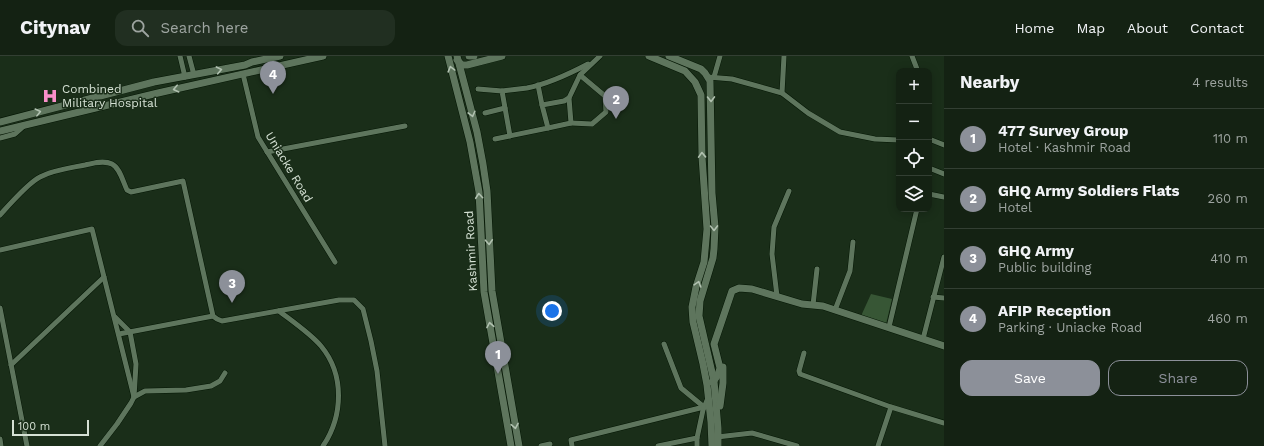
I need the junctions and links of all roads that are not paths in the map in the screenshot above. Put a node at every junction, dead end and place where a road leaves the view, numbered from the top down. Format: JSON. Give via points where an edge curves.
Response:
{"nodes":[{"id":1,"x":180,"y":56,"type":"edge"},
{"id":2,"x":189,"y":56,"type":"edge"},
{"id":3,"x":280,"y":56,"type":"edge"},
{"id":4,"x":323,"y":56,"type":"edge"},
{"id":5,"x":448,"y":56,"type":"edge"},
{"id":6,"x":453,"y":56,"type":"edge"},
{"id":7,"x":469,"y":56,"type":"edge"},
{"id":8,"x":474,"y":56,"type":"edge"},
{"id":9,"x":502,"y":56,"type":"edge"},
{"id":10,"x":600,"y":56,"type":"edge"},
{"id":11,"x":648,"y":56,"type":"edge"},
{"id":12,"x":669,"y":56,"type":"edge"},
{"id":13,"x":720,"y":56,"type":"edge"},
{"id":14,"x":784,"y":56,"type":"edge"},
{"id":15,"x":912,"y":56,"type":"edge"},
{"id":16,"x":680,"y":58,"type":"edge"},
{"id":17,"x":458,"y":59,"type":"edge"},
{"id":18,"x":592,"y":62,"type":"junction"},
{"id":19,"x":917,"y":68,"type":"edge"},
{"id":20,"x":242,"y":74,"type":"junction"},
{"id":21,"x":580,"y":74,"type":"junction"},
{"id":22,"x":194,"y":75,"type":"junction"},
{"id":23,"x":186,"y":76,"type":"junction"},
{"id":24,"x":711,"y":77,"type":"junction"},
{"id":25,"x":154,"y":82,"type":"junction"},
{"id":26,"x":538,"y":85,"type":"junction"},
{"id":27,"x":478,"y":89,"type":"dead end"},
{"id":28,"x":502,"y":91,"type":"junction"},
{"id":29,"x":158,"y":93,"type":"junction"},
{"id":30,"x":782,"y":93,"type":"junction"},
{"id":31,"x":569,"y":98,"type":"junction"},
{"id":32,"x":542,"y":105,"type":"junction"},
{"id":33,"x":506,"y":108,"type":"junction"},
{"id":34,"x":485,"y":113,"type":"dead end"},
{"id":35,"x":0,"y":122,"type":"edge"},
{"id":36,"x":571,"y":123,"type":"junction"},
{"id":37,"x":24,"y":126,"type":"junction"},
{"id":38,"x":405,"y":126,"type":"dead end"},
{"id":39,"x":548,"y":128,"type":"junction"},
{"id":40,"x":0,"y":131,"type":"edge"},
{"id":41,"x":510,"y":136,"type":"junction"},
{"id":42,"x":0,"y":138,"type":"edge"},
{"id":43,"x":495,"y":139,"type":"dead end"},
{"id":44,"x":896,"y":140,"type":"edge"},
{"id":45,"x":932,"y":141,"type":"edge"},
{"id":46,"x":944,"y":145,"type":"edge"},
{"id":47,"x":267,"y":152,"type":"junction"},
{"id":48,"x":483,"y":164,"type":"junction"},
{"id":49,"x":474,"y":166,"type":"junction"},
{"id":50,"x":932,"y":169,"type":"edge"},
{"id":51,"x":944,"y":174,"type":"edge"},
{"id":52,"x":789,"y":191,"type":"dead end"},
{"id":53,"x":932,"y":195,"type":"edge"},
{"id":54,"x":944,"y":197,"type":"edge"},
{"id":55,"x":916,"y":212,"type":"edge"},
{"id":56,"x":0,"y":215,"type":"edge"},
{"id":57,"x":484,"y":215,"type":"junction"},
{"id":58,"x":853,"y":242,"type":"dead end"},
{"id":59,"x":0,"y":250,"type":"edge"},
{"id":60,"x":944,"y":257,"type":"edge"},
{"id":61,"x":335,"y":262,"type":"dead end"},
{"id":62,"x":817,"y":270,"type":"dead end"},
{"id":63,"x":104,"y":277,"type":"junction"},
{"id":64,"x":777,"y":296,"type":"junction"},
{"id":65,"x":933,"y":297,"type":"junction"},
{"id":66,"x":944,"y":298,"type":"edge"},
{"id":67,"x":813,"y":305,"type":"junction"},
{"id":68,"x":0,"y":309,"type":"edge"},
{"id":69,"x":835,"y":310,"type":"junction"},
{"id":70,"x":279,"y":311,"type":"junction"},
{"id":71,"x":213,"y":316,"type":"junction"},
{"id":72,"x":114,"y":317,"type":"junction"},
{"id":73,"x":888,"y":327,"type":"junction"},
{"id":74,"x":130,"y":332,"type":"junction"},
{"id":75,"x":119,"y":334,"type":"junction"},
{"id":76,"x":923,"y":339,"type":"junction"},
{"id":77,"x":715,"y":340,"type":"junction"},
{"id":78,"x":664,"y":344,"type":"dead end"},
{"id":79,"x":944,"y":346,"type":"edge"},
{"id":80,"x":804,"y":354,"type":"dead end"},
{"id":81,"x":11,"y":365,"type":"junction"},
{"id":82,"x":225,"y":373,"type":"dead end"},
{"id":83,"x":714,"y":381,"type":"junction"},
{"id":84,"x":707,"y":385,"type":"junction"},
{"id":85,"x":134,"y":397,"type":"junction"},
{"id":86,"x":708,"y":398,"type":"junction"},
{"id":87,"x":507,"y":400,"type":"junction"},
{"id":88,"x":704,"y":407,"type":"junction"},
{"id":89,"x":891,"y":407,"type":"junction"},
{"id":90,"x":944,"y":423,"type":"edge"},
{"id":91,"x":23,"y":427,"type":"junction"},
{"id":92,"x":718,"y":428,"type":"junction"},
{"id":93,"x":717,"y":437,"type":"junction"},
{"id":94,"x":697,"y":438,"type":"junction"},
{"id":95,"x":0,"y":439,"type":"edge"},
{"id":96,"x":550,"y":444,"type":"dead end"},
{"id":97,"x":102,"y":445,"type":"edge"},
{"id":98,"x":2,"y":446,"type":"edge"},
{"id":99,"x":27,"y":446,"type":"edge"},
{"id":100,"x":323,"y":446,"type":"edge"},
{"id":101,"x":385,"y":446,"type":"edge"},
{"id":102,"x":511,"y":446,"type":"edge"},
{"id":103,"x":519,"y":446,"type":"edge"},
{"id":104,"x":541,"y":446,"type":"edge"},
{"id":105,"x":572,"y":446,"type":"edge"},
{"id":106,"x":658,"y":446,"type":"edge"},
{"id":107,"x":697,"y":446,"type":"edge"},
{"id":108,"x":712,"y":446,"type":"edge"},
{"id":109,"x":718,"y":446,"type":"edge"},
{"id":110,"x":797,"y":446,"type":"edge"},
{"id":111,"x":878,"y":446,"type":"edge"}],
"edges":[{"from":1,"to":23,"type":"street"},
{"from":2,"to":22,"type":"street"},
{"from":22,"to":3,"type":"main road","one_way":true},
{"from":4,"to":20,"type":"main road"},
{"from":49,"to":5,"type":"main road","name":"Kashmir Road","one_way":true},
{"from":6,"to":17,"type":"main road"},
{"from":7,"to":8,"type":"main road"},
{"from":9,"to":17,"type":"main road","via":[[467,65]]},
{"from":10,"to":18,"type":"street"},
{"from":84,"to":11,"type":"main road","one_way":true,"via":[[692,307],[704,262],[708,229],[702,158],[701,94],[685,71]]},
{"from":12,"to":16,"type":"main road"},
{"from":13,"to":24,"type":"street"},
{"from":14,"to":30,"type":"street"},
{"from":15,"to":19,"type":"street"},
{"from":16,"to":24,"type":"main road"},
{"from":17,"to":48,"type":"main road","name":"Kashmir Road","one_way":true},
{"from":18,"to":21,"type":"street"},
{"from":18,"to":26,"type":"street","via":[[571,74]]},
{"from":20,"to":29,"type":"main road","one_way":true},
{"from":20,"to":47,"type":"street","name":"Uniacke Road","via":[[258,137]]},
{"from":21,"to":31,"type":"street"},
{"from":21,"to":36,"type":"street","via":[[605,96],[606,112],[592,124]]},
{"from":22,"to":23,"type":"main road"},
{"from":23,"to":25,"type":"main road"},
{"from":24,"to":30,"type":"street","via":[[732,79]]},
{"from":24,"to":83,"type":"main road","one_way":true,"via":[[712,193],[715,227],[713,258],[700,301],[699,316]]},
{"from":25,"to":29,"type":"main road"},
{"from":35,"to":25,"type":"main road","one_way":true},
{"from":26,"to":28,"type":"street"},
{"from":26,"to":32,"type":"street"},
{"from":27,"to":28,"type":"street"},
{"from":28,"to":33,"type":"street"},
{"from":29,"to":37,"type":"main road"},
{"from":30,"to":44,"type":"street","via":[[808,113],[840,132],[875,139]]},
{"from":31,"to":32,"type":"street"},
{"from":31,"to":36,"type":"street"},
{"from":32,"to":39,"type":"street"},
{"from":33,"to":34,"type":"street"},
{"from":33,"to":41,"type":"street"},
{"from":36,"to":39,"type":"street"},
{"from":37,"to":40,"type":"main road"},
{"from":37,"to":42,"type":"street","via":[[15,134]]},
{"from":38,"to":47,"type":"street"},
{"from":39,"to":41,"type":"street"},
{"from":41,"to":43,"type":"street"},
{"from":45,"to":46,"type":"street"},
{"from":47,"to":61,"type":"street","name":"Uniacke Road"},
{"from":48,"to":49,"type":"main road"},
{"from":48,"to":57,"type":"main road","name":"Kashmir Road","via":[[487,191]]},
{"from":57,"to":49,"type":"main road","name":"Kashmir Road","one_way":true},
{"from":50,"to":51,"type":"street"},
{"from":52,"to":64,"type":"street","via":[[774,227],[772,254]]},
{"from":53,"to":54,"type":"street"},
{"from":55,"to":73,"type":"street"},
{"from":56,"to":71,"type":"street","via":[[35,180],[53,172],[92,164],[113,164],[127,190],[131,192],[183,181]]},
{"from":57,"to":87,"type":"main road","name":"Kashmir Road","via":[[487,269],[484,292]]},
{"from":58,"to":69,"type":"street","via":[[850,271]]},
{"from":59,"to":63,"type":"street","via":[[92,229]]},
{"from":60,"to":65,"type":"street"},
{"from":62,"to":67,"type":"street"},
{"from":63,"to":72,"type":"street"},
{"from":63,"to":81,"type":"street"},
{"from":64,"to":67,"type":"main road"},
{"from":64,"to":77,"type":"main road","via":[[752,289],[739,288],[732,291]]},
{"from":65,"to":66,"type":"street"},
{"from":65,"to":76,"type":"street"},
{"from":67,"to":69,"type":"main road"},
{"from":68,"to":81,"type":"street"},
{"from":68,"to":91,"type":"street"},
{"from":69,"to":73,"type":"main road"},
{"from":70,"to":71,"type":"street","via":[[222,321]]},
{"from":70,"to":100,"type":"street","via":[[321,346],[334,366],[339,406],[330,435]]},
{"from":70,"to":101,"type":"street","via":[[339,300],[354,300],[363,309],[377,371]]},
{"from":71,"to":74,"type":"street"},
{"from":72,"to":74,"type":"street"},
{"from":72,"to":75,"type":"street"},
{"from":73,"to":76,"type":"main road"},
{"from":74,"to":75,"type":"street"},
{"from":74,"to":85,"type":"street","via":[[136,364]]},
{"from":75,"to":85,"type":"street"},
{"from":76,"to":79,"type":"main road"},
{"from":77,"to":83,"type":"main road","via":[[720,372]]},
{"from":77,"to":92,"type":"main road","via":[[724,364]]},
{"from":78,"to":88,"type":"street","via":[[681,388]]},
{"from":80,"to":89,"type":"street","via":[[800,374]]},
{"from":81,"to":91,"type":"street"},
{"from":82,"to":85,"type":"street","via":[[220,381],[211,386],[186,390],[145,391]]},
{"from":83,"to":84,"type":"main road"},
{"from":83,"to":92,"type":"main road"},
{"from":84,"to":86,"type":"main road"},
{"from":85,"to":97,"type":"street"},
{"from":86,"to":88,"type":"street"},
{"from":86,"to":108,"type":"main road"},
{"from":87,"to":102,"type":"main road","name":"Kashmir Road"},
{"from":87,"to":103,"type":"main road","name":"Kashmir Road","one_way":true},
{"from":88,"to":94,"type":"street"},
{"from":88,"to":105,"type":"street","via":[[572,440]]},
{"from":89,"to":90,"type":"street"},
{"from":89,"to":111,"type":"street"},
{"from":91,"to":99,"type":"street"},
{"from":92,"to":93,"type":"main road"},
{"from":93,"to":109,"type":"main road"},
{"from":93,"to":110,"type":"street","via":[[752,433]]},
{"from":94,"to":106,"type":"street"},
{"from":94,"to":107,"type":"street"},
{"from":95,"to":98,"type":"street"},
{"from":96,"to":104,"type":"street"}]}
